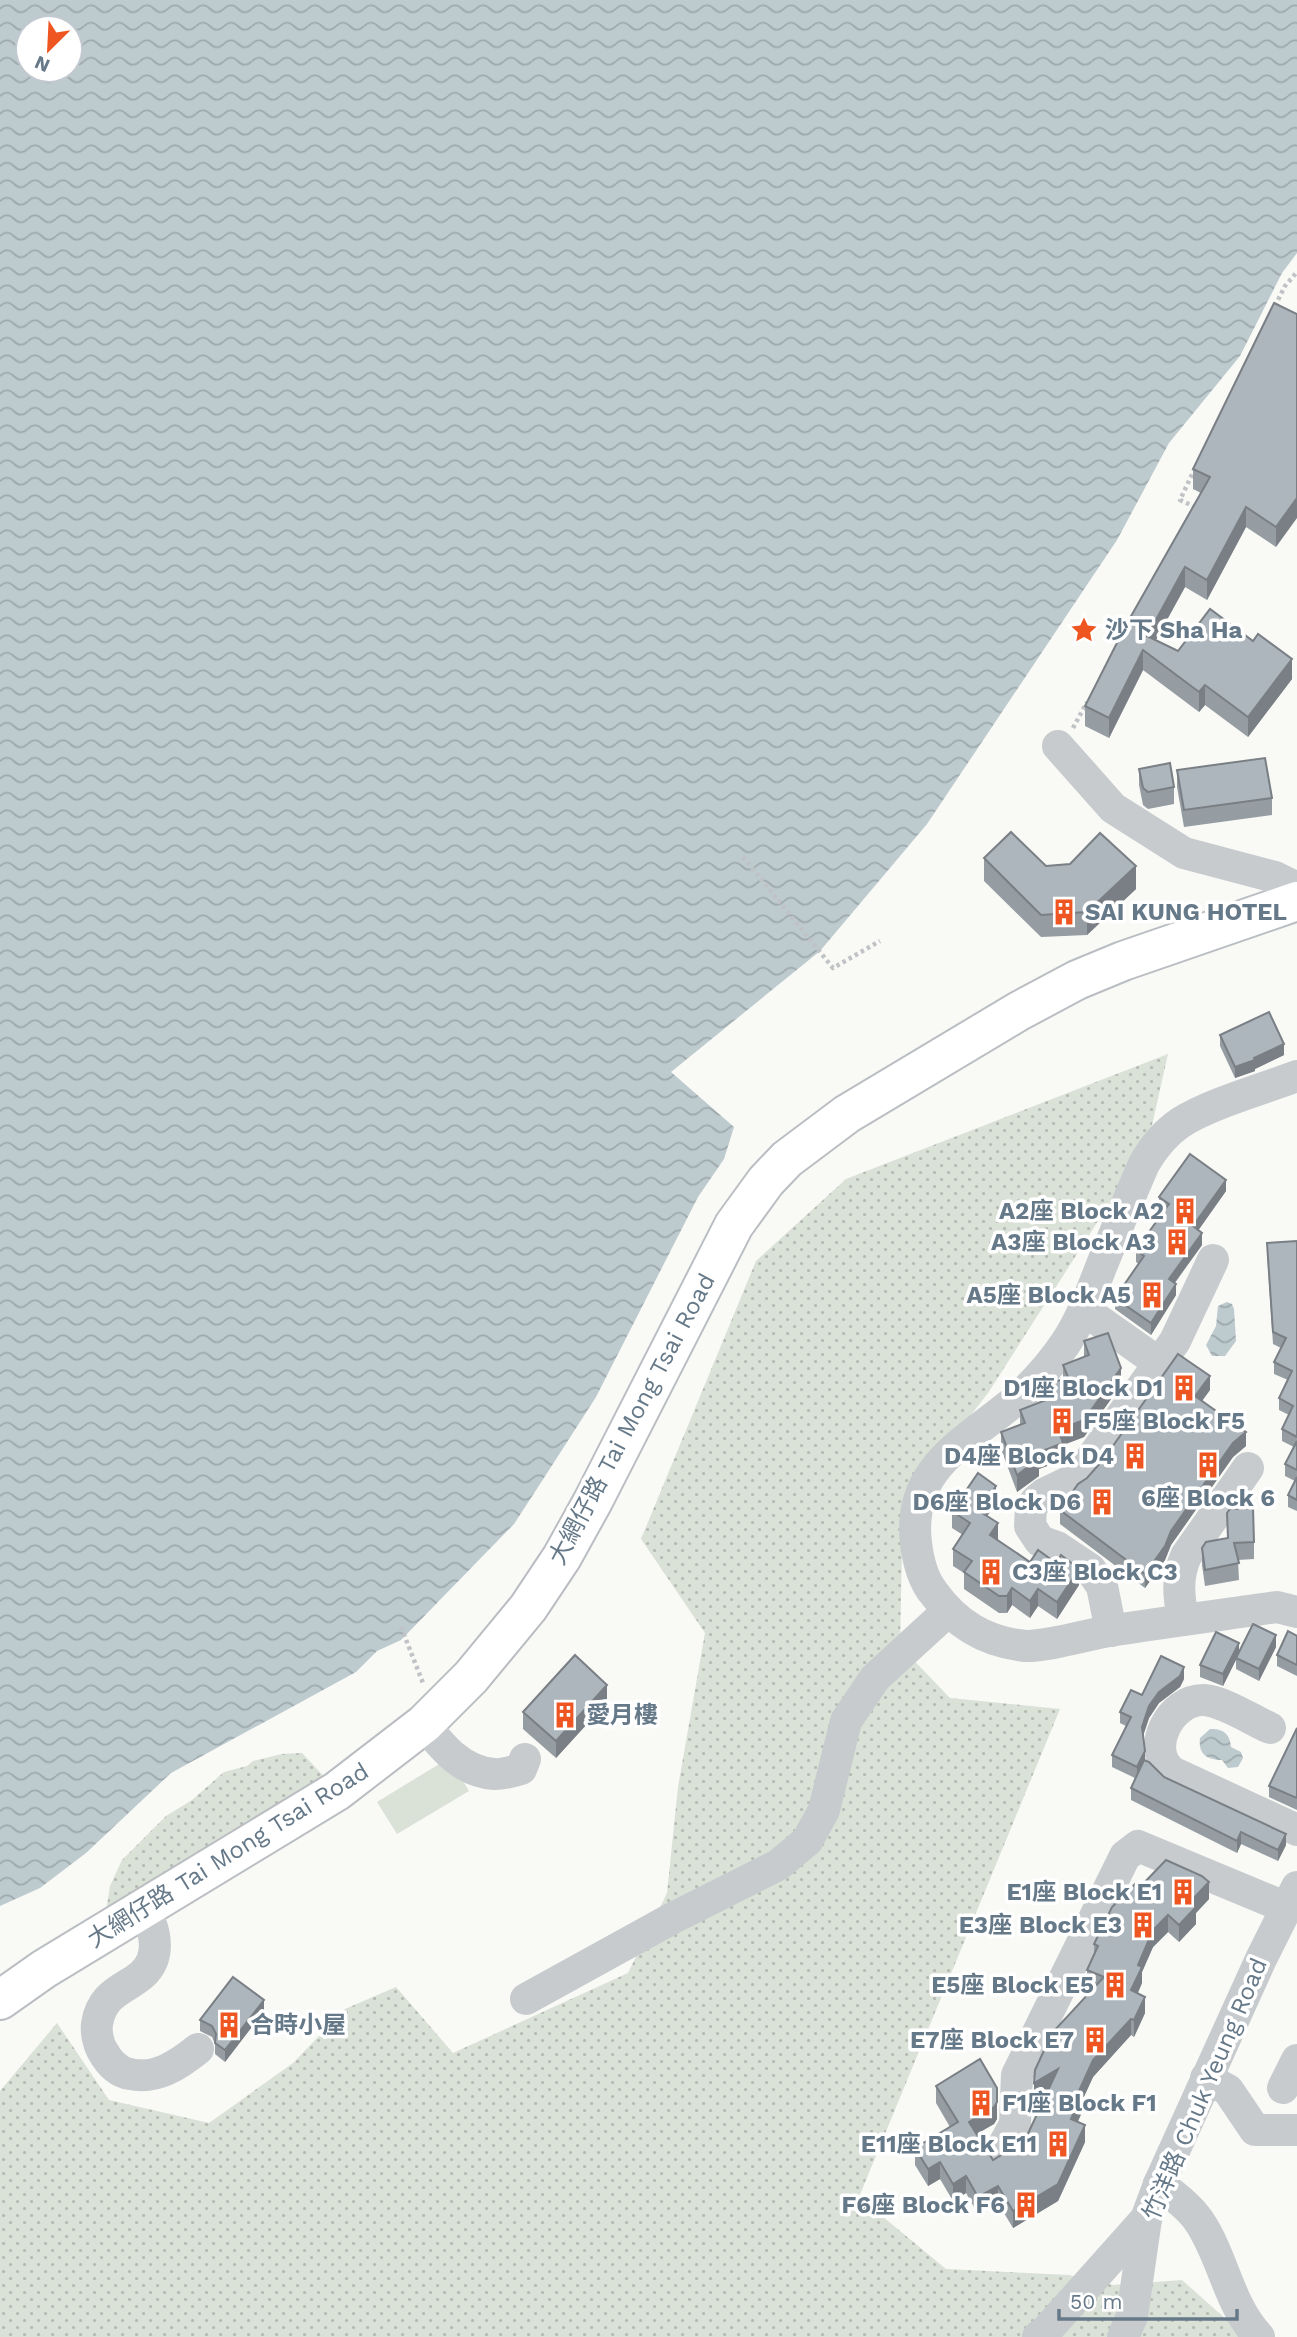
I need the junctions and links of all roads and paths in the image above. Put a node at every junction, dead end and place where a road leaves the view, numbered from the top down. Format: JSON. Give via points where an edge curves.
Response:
{"nodes":[{"id":1,"x":1297,"y":272,"type":"edge"},
{"id":2,"x":1273,"y":310,"type":"edge"},
{"id":3,"x":1197,"y":464,"type":"edge"},
{"id":4,"x":1191,"y":520,"type":"edge"},
{"id":5,"x":1093,"y":691,"type":"edge"},
{"id":6,"x":1058,"y":746,"type":"joint"},
{"id":7,"x":743,"y":857,"type":"dead end"},
{"id":8,"x":1297,"y":888,"type":"edge"},
{"id":9,"x":1297,"y":901,"type":"edge"},
{"id":10,"x":880,"y":941,"type":"dead end"},
{"id":11,"x":1297,"y":1076,"type":"edge"},
{"id":12,"x":1213,"y":1260,"type":"dead end"},
{"id":13,"x":1084,"y":1310,"type":"junction"},
{"id":14,"x":1159,"y":1363,"type":"junction"},
{"id":15,"x":1248,"y":1468,"type":"dead end"},
{"id":16,"x":947,"y":1612,"type":"junction"},
{"id":17,"x":1297,"y":1612,"type":"edge"},
{"id":18,"x":1183,"y":1620,"type":"junction"},
{"id":19,"x":401,"y":1627,"type":"dead end"},
{"id":20,"x":1111,"y":1631,"type":"junction"},
{"id":21,"x":431,"y":1718,"type":"junction"},
{"id":22,"x":1270,"y":1728,"type":"dead end"},
{"id":23,"x":525,"y":1759,"type":"dead end"},
{"id":24,"x":1297,"y":1830,"type":"edge"},
{"id":25,"x":1292,"y":1898,"type":"edge"},
{"id":26,"x":145,"y":1909,"type":"junction"},
{"id":27,"x":1284,"y":1943,"type":"edge"},
{"id":28,"x":526,"y":1999,"type":"dead end"},
{"id":29,"x":0,"y":2000,"type":"edge"},
{"id":30,"x":198,"y":2049,"type":"dead end"},
{"id":31,"x":1297,"y":2060,"type":"edge"},
{"id":32,"x":1206,"y":2078,"type":"junction"},
{"id":33,"x":1283,"y":2088,"type":"dead end"},
{"id":34,"x":1297,"y":2130,"type":"edge"},
{"id":35,"x":1002,"y":2148,"type":"dead end"},
{"id":36,"x":1159,"y":2184,"type":"junction"},
{"id":37,"x":1146,"y":2218,"type":"junction"},
{"id":38,"x":1038,"y":2337,"type":"edge"},
{"id":39,"x":1123,"y":2337,"type":"edge"},
{"id":40,"x":1259,"y":2337,"type":"edge"}],
"edges":[{"from":1,"to":2,"type":"path"},
{"from":3,"to":4,"type":"path","via":[[1180,499],[1197,508]]},
{"from":5,"to":6,"type":"path","via":[[1076,725]]},
{"from":6,"to":8,"type":"street","via":[[1113,808],[1184,853],[1275,877]]},
{"from":7,"to":10,"type":"path","via":[[833,968]]},
{"from":9,"to":21,"type":"main road","name":"大網仔路 Tai Mong Tsai Road","via":[[1077,980],[847,1114],[787,1159],[749,1202],[727,1237],[562,1557],[528,1608]]},
{"from":11,"to":13,"type":"street","via":[[1196,1115],[1164,1136],[1144,1164]]},
{"from":12,"to":14,"type":"street","via":[[1175,1341]]},
{"from":13,"to":14,"type":"street"},
{"from":13,"to":16,"type":"street","via":[[1066,1342],[1032,1384],[950,1450],[931,1474],[919,1501],[914,1530],[918,1560],[929,1588]]},
{"from":14,"to":20,"type":"street","via":[[1082,1472],[1044,1494],[1029,1517],[1040,1541],[1090,1569],[1102,1586]]},
{"from":15,"to":18,"type":"street","via":[[1181,1566],[1178,1589]]},
{"from":16,"to":20,"type":"street","via":[[971,1630],[999,1642],[1029,1646]]},
{"from":16,"to":28,"type":"street","via":[[875,1678],[846,1721],[824,1810],[807,1841],[778,1865]]},
{"from":17,"to":18,"type":"street","via":[[1277,1607]]},
{"from":18,"to":20,"type":"street"},
{"from":19,"to":21,"type":"path","via":[[429,1699]]},
{"from":21,"to":23,"type":"street","via":[[445,1750],[470,1768],[495,1774],[521,1769]]},
{"from":21,"to":26,"type":"main road","name":"大網仔路 Tai Mong Tsai Road","via":[[315,1806]]},
{"from":22,"to":24,"type":"street","via":[[1219,1704],[1196,1701],[1170,1719],[1161,1735],[1160,1755],[1172,1772]]},
{"from":25,"to":27,"type":"street","name":"竹洋路 Chuk Yeung Road"},
{"from":25,"to":35,"type":"street","via":[[1138,1846],[1125,1856],[1017,2075],[1015,2124]]},
{"from":26,"to":29,"type":"main road","name":"大網仔路 Tai Mong Tsai Road"},
{"from":26,"to":30,"type":"street","via":[[153,1928],[152,1961],[108,1997],[99,2012],[96,2030],[101,2049],[114,2067],[151,2076],[177,2066]]},
{"from":27,"to":32,"type":"street","name":"竹洋路 Chuk Yeung Road"},
{"from":31,"to":33,"type":"street"},
{"from":32,"to":34,"type":"street","via":[[1228,2090],[1255,2130]]},
{"from":32,"to":36,"type":"street","name":"竹洋路 Chuk Yeung Road"},
{"from":36,"to":37,"type":"street","name":"竹洋路 Chuk Yeung Road"},
{"from":36,"to":40,"type":"street","via":[[1199,2221],[1238,2309]]},
{"from":37,"to":38,"type":"street"},
{"from":37,"to":39,"type":"street","name":"竹洋路 Chuk Yeung Road","via":[[1132,2316]]}]}
